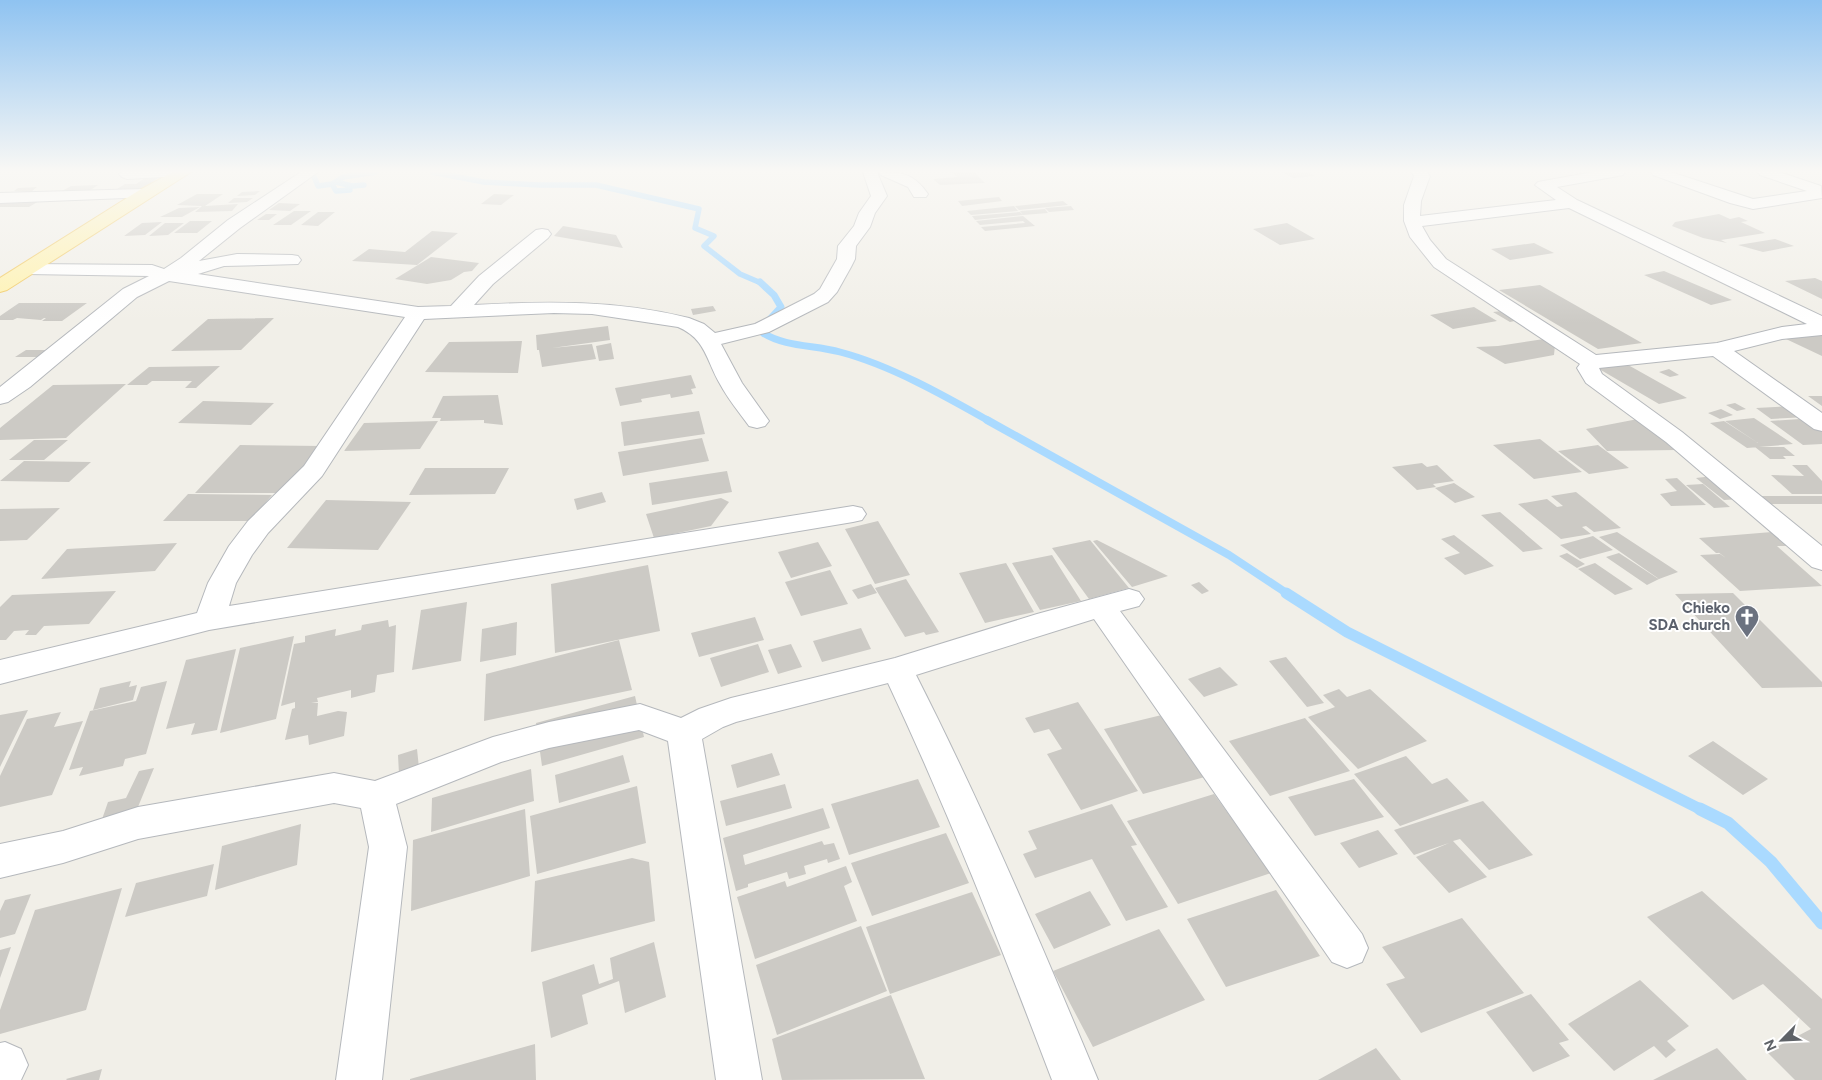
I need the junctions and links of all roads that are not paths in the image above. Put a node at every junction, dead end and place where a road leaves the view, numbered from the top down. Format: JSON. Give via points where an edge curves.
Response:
{"nodes":[{"id":1,"x":100,"y":222,"type":"edge"},
{"id":2,"x":236,"y":222,"type":"edge"},
{"id":3,"x":864,"y":222,"type":"edge"},
{"id":4,"x":1413,"y":222,"type":"edge"},
{"id":5,"x":1611,"y":222,"type":"edge"},
{"id":6,"x":542,"y":234,"type":"dead end"},
{"id":7,"x":292,"y":260,"type":"dead end"},
{"id":8,"x":28,"y":269,"type":"junction"},
{"id":9,"x":172,"y":276,"type":"junction"},
{"id":10,"x":0,"y":286,"type":"edge"},
{"id":11,"x":456,"y":312,"type":"junction"},
{"id":12,"x":418,"y":314,"type":"junction"},
{"id":13,"x":1822,"y":324,"type":"edge"},
{"id":14,"x":1822,"y":329,"type":"edge"},
{"id":15,"x":709,"y":341,"type":"junction"},
{"id":16,"x":1717,"y":349,"type":"junction"},
{"id":17,"x":1592,"y":362,"type":"junction"},
{"id":18,"x":0,"y":397,"type":"edge"},
{"id":19,"x":756,"y":421,"type":"dead end"},
{"id":20,"x":1822,"y":424,"type":"edge"},
{"id":21,"x":853,"y":514,"type":"dead end"},
{"id":22,"x":1822,"y":562,"type":"edge"},
{"id":23,"x":209,"y":620,"type":"junction"},
{"id":24,"x":897,"y":669,"type":"junction"},
{"id":25,"x":0,"y":672,"type":"edge"},
{"id":26,"x":684,"y":733,"type":"junction"},
{"id":27,"x":376,"y":796,"type":"junction"},
{"id":28,"x":0,"y":861,"type":"edge"},
{"id":29,"x":1347,"y":948,"type":"dead end"},
{"id":30,"x":359,"y":1080,"type":"edge"},
{"id":31,"x":739,"y":1080,"type":"edge"},
{"id":32,"x":1075,"y":1080,"type":"edge"}],
"edges":[{"from":1,"to":8,"type":"main road"},
{"from":2,"to":9,"type":"street"},
{"from":3,"to":15,"type":"street","via":[[846,246],[846,259],[821,298],[762,328]]},
{"from":4,"to":17,"type":"street","via":[[1421,242],[1440,263]]},
{"from":5,"to":13,"type":"street"},
{"from":6,"to":11,"type":"street","via":[[486,280]]},
{"from":7,"to":9,"type":"street","via":[[217,261]]},
{"from":8,"to":9,"type":"street","via":[[139,270]]},
{"from":8,"to":10,"type":"main road"},
{"from":9,"to":12,"type":"street"},
{"from":9,"to":18,"type":"street","via":[[130,293]]},
{"from":11,"to":12,"type":"street"},
{"from":11,"to":15,"type":"street","via":[[554,307],[618,310],[682,322],[697,328]]},
{"from":12,"to":23,"type":"street","via":[[313,471],[258,527],[239,552],[222,583]]},
{"from":14,"to":16,"type":"street","via":[[1782,333]]},
{"from":15,"to":19,"type":"street","via":[[731,384]]},
{"from":16,"to":17,"type":"street"},
{"from":16,"to":20,"type":"street"},
{"from":17,"to":22,"type":"street","via":[[1588,368],[1594,378],[1674,437]]},
{"from":21,"to":23,"type":"street"},
{"from":23,"to":25,"type":"street"},
{"from":24,"to":26,"type":"street","via":[[731,711]]},
{"from":24,"to":29,"type":"street","via":[[1115,603]]},
{"from":24,"to":32,"type":"street","via":[[936,748]]},
{"from":26,"to":27,"type":"street","via":[[640,717],[493,751]]},
{"from":26,"to":31,"type":"street"},
{"from":27,"to":28,"type":"street","via":[[334,788],[138,823],[64,846]]},
{"from":27,"to":30,"type":"street","via":[[388,847]]}]}
